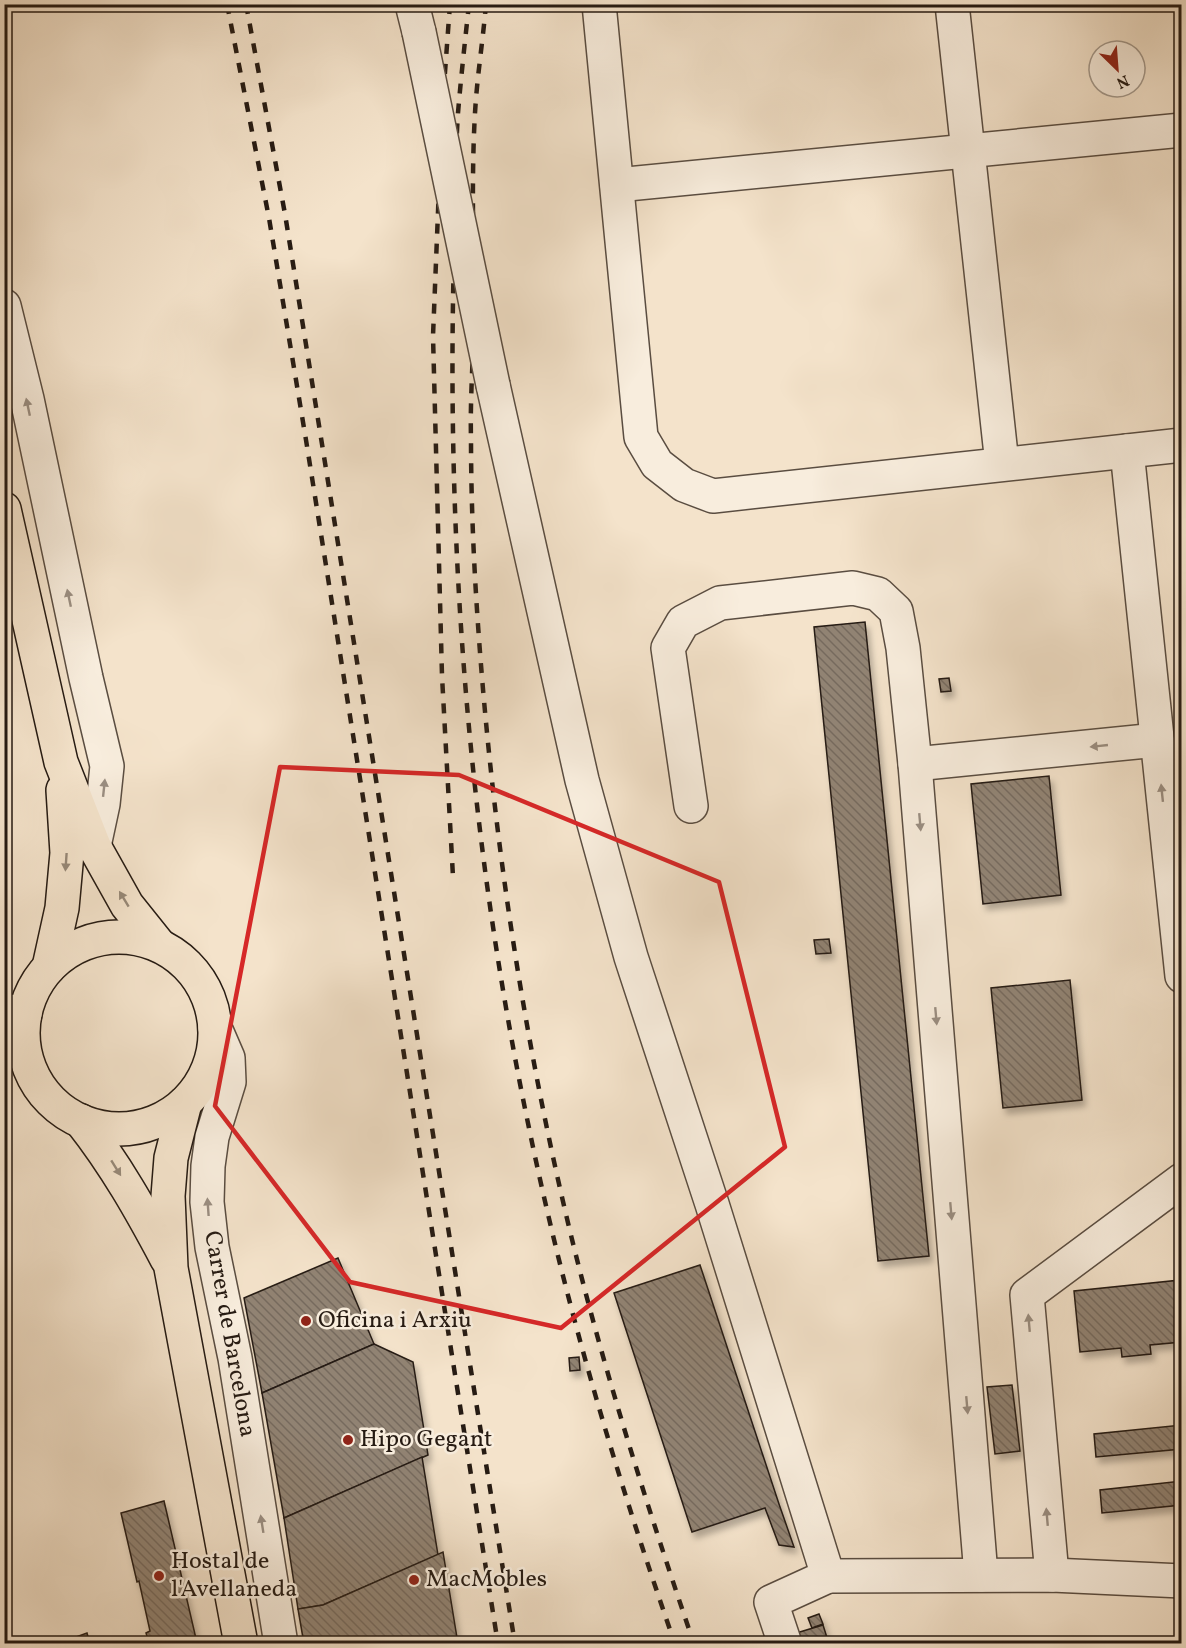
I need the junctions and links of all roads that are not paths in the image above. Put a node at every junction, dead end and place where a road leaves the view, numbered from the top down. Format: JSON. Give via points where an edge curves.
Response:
{"nodes":[{"id":1,"x":599,"y":4,"type":"edge"},
{"id":2,"x":952,"y":4,"type":"edge"},
{"id":3,"x":415,"y":18,"type":"edge"},
{"id":4,"x":1182,"y":130,"type":"edge"},
{"id":5,"x":968,"y":151,"type":"junction"},
{"id":6,"x":617,"y":185,"type":"junction"},
{"id":7,"x":4,"y":306,"type":"edge"},
{"id":8,"x":1182,"y":445,"type":"edge"},
{"id":9,"x":1127,"y":451,"type":"junction"},
{"id":10,"x":1002,"y":464,"type":"junction"},
{"id":11,"x":4,"y":509,"type":"edge"},
{"id":12,"x":1157,"y":740,"type":"junction"},
{"id":13,"x":61,"y":762,"type":"junction"},
{"id":14,"x":915,"y":764,"type":"junction"},
{"id":15,"x":691,"y":806,"type":"dead end"},
{"id":16,"x":94,"y":846,"type":"junction"},
{"id":17,"x":159,"y":945,"type":"junction"},
{"id":18,"x":49,"y":967,"type":"junction"},
{"id":19,"x":1182,"y":976,"type":"edge"},
{"id":20,"x":15,"y":1012,"type":"edge"},
{"id":21,"x":215,"y":1028,"type":"junction"},
{"id":22,"x":185,"y":1103,"type":"junction"},
{"id":23,"x":81,"y":1120,"type":"junction"},
{"id":24,"x":1182,"y":1180,"type":"edge"},
{"id":25,"x":171,"y":1268,"type":"junction"},
{"id":26,"x":981,"y":1575,"type":"junction"},
{"id":27,"x":1052,"y":1575,"type":"junction"},
{"id":28,"x":828,"y":1576,"type":"junction"},
{"id":29,"x":1182,"y":1581,"type":"edge"},
{"id":30,"x":241,"y":1644,"type":"edge"},
{"id":31,"x":281,"y":1644,"type":"edge"},
{"id":32,"x":784,"y":1644,"type":"edge"}],
"edges":[{"from":1,"to":6,"type":"street"},
{"from":2,"to":5,"type":"street"},
{"from":3,"to":28,"type":"street","bridge":true,"via":[[582,780],[631,957]]},
{"from":4,"to":5,"type":"street"},
{"from":5,"to":6,"type":"street"},
{"from":5,"to":10,"type":"street"},
{"from":6,"to":10,"type":"street","via":[[641,437],[657,464],[684,485],[713,496]]},
{"from":16,"to":7,"type":"street","one_way":true,"via":[[106,766]]},
{"from":8,"to":9,"type":"street"},
{"from":9,"to":10,"type":"street"},
{"from":9,"to":12,"type":"street"},
{"from":11,"to":13,"type":"main road"},
{"from":12,"to":14,"type":"street","one_way":true},
{"from":19,"to":12,"type":"street","one_way":true},
{"from":13,"to":16,"type":"main road"},
{"from":13,"to":18,"type":"main road","one_way":true,"via":[[67,853],[63,908]]},
{"from":14,"to":15,"type":"street","via":[[896,611],[878,594],[853,588],[720,603],[682,621],[668,648]]},
{"from":14,"to":26,"type":"street","one_way":true},
{"from":17,"to":16,"type":"main road","one_way":true,"via":[[127,905]]},
{"from":17,"to":18,"type":"main road","via":[[142,939],[102,938],[72,950]]},
{"from":17,"to":21,"type":"main road","via":[[173,952],[201,982],[211,1002]]},
{"from":18,"to":20,"type":"main road","via":[[31,996]]},
{"from":20,"to":23,"type":"main road","via":[[35,1077],[47,1096]]},
{"from":21,"to":22,"type":"main road","via":[[210,1065]]},
{"from":31,"to":21,"type":"street","name":"Carrer de Barcelona","one_way":true,"via":[[207,1202],[212,1137],[230,1082],[228,1058]]},
{"from":22,"to":23,"type":"main road","via":[[163,1118],[136,1127],[110,1128]]},
{"from":22,"to":25,"type":"main road","name":"Carrer de Barcelona","via":[[171,1158]]},
{"from":23,"to":25,"type":"main road","name":"Carrer de Barcelona","one_way":true,"via":[[139,1205]]},
{"from":27,"to":24,"type":"street","one_way":true,"via":[[1027,1295]]},
{"from":25,"to":30,"type":"main road","name":"Carrer de Barcelona"},
{"from":26,"to":27,"type":"street"},
{"from":26,"to":28,"type":"street"},
{"from":27,"to":29,"type":"street"},
{"from":28,"to":32,"type":"street","via":[[771,1602]]}]}
